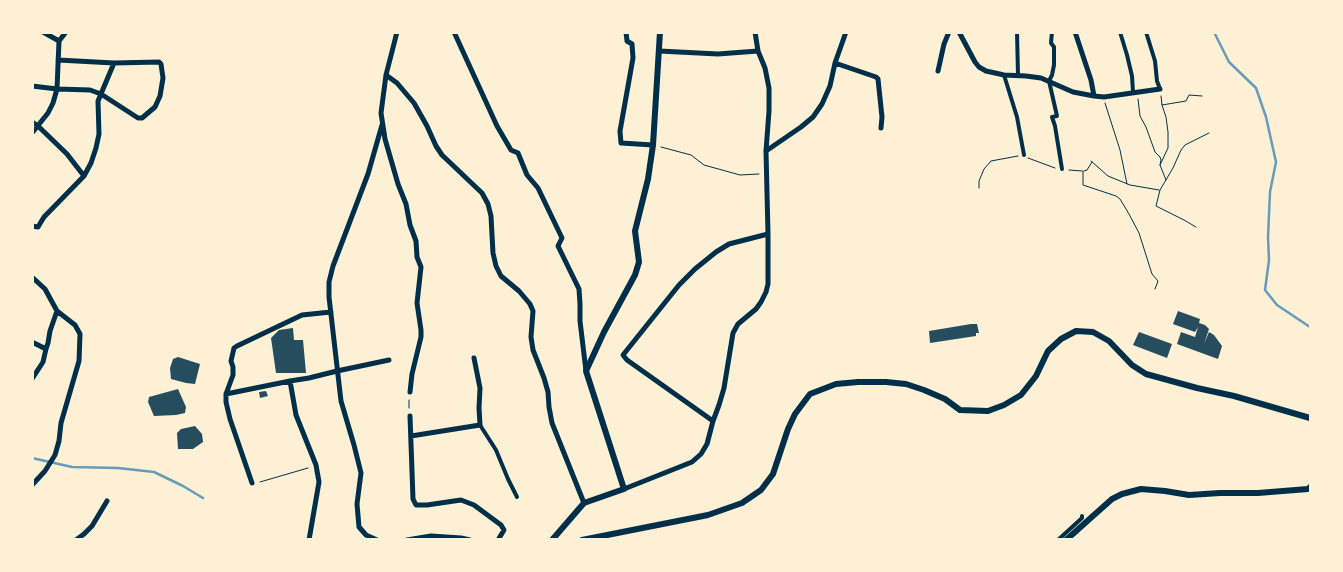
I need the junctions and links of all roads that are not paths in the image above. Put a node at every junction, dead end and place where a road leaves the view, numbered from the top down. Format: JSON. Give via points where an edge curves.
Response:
{"nodes":[{"id":1,"x":43,"y":32,"type":"edge"},
{"id":2,"x":66,"y":32,"type":"edge"},
{"id":3,"x":397,"y":32,"type":"edge"},
{"id":4,"x":454,"y":32,"type":"edge"},
{"id":5,"x":626,"y":32,"type":"edge"},
{"id":6,"x":660,"y":32,"type":"edge"},
{"id":7,"x":755,"y":32,"type":"edge"},
{"id":8,"x":846,"y":32,"type":"edge"},
{"id":9,"x":949,"y":32,"type":"edge"},
{"id":10,"x":959,"y":32,"type":"edge"},
{"id":11,"x":1017,"y":32,"type":"edge"},
{"id":12,"x":1052,"y":32,"type":"edge"},
{"id":13,"x":1074,"y":32,"type":"edge"},
{"id":14,"x":1120,"y":32,"type":"edge"},
{"id":15,"x":1146,"y":32,"type":"edge"},
{"id":16,"x":59,"y":41,"type":"junction"},
{"id":17,"x":659,"y":51,"type":"junction"},
{"id":18,"x":758,"y":51,"type":"junction"},
{"id":19,"x":58,"y":60,"type":"junction"},
{"id":20,"x":114,"y":63,"type":"junction"},
{"id":21,"x":835,"y":63,"type":"junction"},
{"id":22,"x":938,"y":71,"type":"dead end"},
{"id":23,"x":386,"y":75,"type":"junction"},
{"id":24,"x":1004,"y":75,"type":"junction"},
{"id":25,"x":1018,"y":76,"type":"junction"},
{"id":26,"x":1049,"y":81,"type":"junction"},
{"id":27,"x":32,"y":86,"type":"edge"},
{"id":28,"x":1160,"y":88,"type":"joint"},
{"id":29,"x":57,"y":89,"type":"junction"},
{"id":30,"x":1135,"y":92,"type":"junction"},
{"id":31,"x":101,"y":94,"type":"junction"},
{"id":32,"x":1094,"y":96,"type":"junction"},
{"id":33,"x":32,"y":122,"type":"edge"},
{"id":34,"x":382,"y":125,"type":"junction"},
{"id":35,"x":38,"y":126,"type":"junction"},
{"id":36,"x":881,"y":128,"type":"dead end"},
{"id":37,"x":32,"y":133,"type":"edge"},
{"id":38,"x":653,"y":145,"type":"junction"},
{"id":39,"x":766,"y":151,"type":"junction"},
{"id":40,"x":1024,"y":156,"type":"road end"},
{"id":41,"x":1062,"y":169,"type":"road end"},
{"id":42,"x":84,"y":176,"type":"junction"},
{"id":43,"x":34,"y":227,"type":"edge"},
{"id":44,"x":768,"y":234,"type":"junction"},
{"id":45,"x":32,"y":277,"type":"edge"},
{"id":46,"x":57,"y":311,"type":"junction"},
{"id":47,"x":331,"y":312,"type":"junction"},
{"id":48,"x":32,"y":342,"type":"edge"},
{"id":49,"x":46,"y":348,"type":"junction"},
{"id":50,"x":474,"y":358,"type":"dead end"},
{"id":51,"x":389,"y":360,"type":"dead end"},
{"id":52,"x":337,"y":371,"type":"junction"},
{"id":53,"x":586,"y":371,"type":"junction"},
{"id":54,"x":32,"y":380,"type":"edge"},
{"id":55,"x":290,"y":381,"type":"junction"},
{"id":56,"x":410,"y":392,"type":"road end"},
{"id":57,"x":226,"y":394,"type":"junction"},
{"id":58,"x":410,"y":416,"type":"road end"},
{"id":59,"x":1310,"y":418,"type":"edge"},
{"id":60,"x":713,"y":421,"type":"junction"},
{"id":61,"x":480,"y":425,"type":"junction"},
{"id":62,"x":411,"y":436,"type":"junction"},
{"id":63,"x":252,"y":483,"type":"road end"},
{"id":64,"x":32,"y":485,"type":"edge"},
{"id":65,"x":624,"y":488,"type":"junction"},
{"id":66,"x":1310,"y":488,"type":"edge"},
{"id":67,"x":517,"y":497,"type":"dead end"},
{"id":68,"x":107,"y":501,"type":"dead end"},
{"id":69,"x":584,"y":503,"type":"junction"},
{"id":70,"x":1082,"y":516,"type":"dead end"},
{"id":71,"x":76,"y":540,"type":"edge"},
{"id":72,"x":310,"y":540,"type":"edge"},
{"id":73,"x":377,"y":540,"type":"edge"},
{"id":74,"x":407,"y":540,"type":"edge"},
{"id":75,"x":470,"y":540,"type":"edge"},
{"id":76,"x":498,"y":540,"type":"edge"},
{"id":77,"x":552,"y":540,"type":"edge"},
{"id":78,"x":582,"y":540,"type":"edge"},
{"id":79,"x":1058,"y":540,"type":"edge"},
{"id":80,"x":1066,"y":540,"type":"edge"}],
"edges":[{"from":1,"to":16,"type":"street"},
{"from":2,"to":16,"type":"street"},
{"from":3,"to":23,"type":"street"},
{"from":4,"to":53,"type":"street","via":[[497,126],[510,150],[518,153],[562,238],[558,246],[579,289]]},
{"from":5,"to":38,"type":"street","via":[[626,41],[632,44],[633,58],[620,131],[622,143]]},
{"from":6,"to":17,"type":"street"},
{"from":7,"to":18,"type":"street"},
{"from":8,"to":21,"type":"street"},
{"from":9,"to":22,"type":"street"},
{"from":10,"to":24,"type":"street","via":[[979,67]]},
{"from":11,"to":25,"type":"street"},
{"from":12,"to":26,"type":"street","via":[[1054,65]]},
{"from":13,"to":32,"type":"street"},
{"from":14,"to":30,"type":"street"},
{"from":15,"to":28,"type":"street"},
{"from":16,"to":19,"type":"street"},
{"from":17,"to":18,"type":"street","via":[[718,54]]},
{"from":17,"to":38,"type":"street"},
{"from":18,"to":39,"type":"street","via":[[769,88]]},
{"from":19,"to":20,"type":"street"},
{"from":19,"to":29,"type":"street"},
{"from":20,"to":31,"type":"street"},
{"from":20,"to":31,"type":"street","via":[[159,62],[160,96],[145,117],[138,118]]},
{"from":21,"to":36,"type":"street","via":[[878,78]]},
{"from":21,"to":39,"type":"street","via":[[830,86],[813,117]]},
{"from":23,"to":34,"type":"street"},
{"from":23,"to":69,"type":"street","via":[[414,103],[442,155],[482,193],[488,204],[496,266],[501,276],[530,304],[533,312],[533,350],[548,392],[552,422]]},
{"from":24,"to":25,"type":"street"},
{"from":24,"to":40,"type":"street","via":[[1017,116]]},
{"from":25,"to":26,"type":"street"},
{"from":26,"to":32,"type":"street","via":[[1073,92]]},
{"from":26,"to":41,"type":"street"},
{"from":27,"to":29,"type":"street"},
{"from":28,"to":30,"type":"street"},
{"from":29,"to":31,"type":"street","via":[[90,90]]},
{"from":29,"to":35,"type":"street"},
{"from":30,"to":32,"type":"street"},
{"from":31,"to":42,"type":"street","via":[[98,101],[99,134]]},
{"from":33,"to":35,"type":"street"},
{"from":34,"to":47,"type":"street","via":[[368,174],[333,266],[329,282]]},
{"from":34,"to":56,"type":"street","via":[[421,267],[417,303],[421,338]]},
{"from":35,"to":37,"type":"street"},
{"from":35,"to":42,"type":"street"},
{"from":38,"to":53,"type":"street","via":[[647,188],[635,230],[639,262]]},
{"from":39,"to":44,"type":"street"},
{"from":42,"to":43,"type":"street"},
{"from":44,"to":60,"type":"street","via":[[766,292],[756,309],[738,324],[733,333],[724,388]]},
{"from":44,"to":60,"type":"street","via":[[729,244],[695,269],[623,355]]},
{"from":45,"to":46,"type":"street","via":[[45,289]]},
{"from":46,"to":49,"type":"street"},
{"from":46,"to":64,"type":"street","via":[[75,325],[80,334],[79,361],[55,455]]},
{"from":47,"to":52,"type":"street"},
{"from":47,"to":57,"type":"street","via":[[302,315],[234,348],[231,361],[233,375]]},
{"from":48,"to":49,"type":"street"},
{"from":49,"to":54,"type":"street","via":[[43,362]]},
{"from":50,"to":61,"type":"street","via":[[480,388]]},
{"from":51,"to":52,"type":"street"},
{"from":52,"to":55,"type":"street"},
{"from":52,"to":73,"type":"street","via":[[341,400],[361,473],[357,504],[359,527]]},
{"from":53,"to":65,"type":"street"},
{"from":55,"to":57,"type":"street"},
{"from":55,"to":72,"type":"street","via":[[296,415],[316,465],[319,482]]},
{"from":57,"to":63,"type":"street","via":[[230,419]]},
{"from":58,"to":62,"type":"street"},
{"from":59,"to":78,"type":"street","via":[[1146,374],[1132,365],[1109,341],[1092,332],[1076,332],[1061,339],[1048,351],[1036,376],[1021,395],[988,411],[960,410],[945,398],[924,390],[886,382],[836,384],[810,394],[788,429],[773,474],[761,490],[742,503],[708,515]]},
{"from":60,"to":65,"type":"street","via":[[704,449],[692,462]]},
{"from":61,"to":62,"type":"street"},
{"from":61,"to":67,"type":"street","via":[[496,450]]},
{"from":62,"to":76,"type":"street","via":[[416,506],[460,500],[501,525],[504,530]]},
{"from":65,"to":69,"type":"street"},
{"from":66,"to":80,"type":"street","via":[[1189,495],[1141,489],[1112,499]]},
{"from":68,"to":71,"type":"street","via":[[92,526]]},
{"from":69,"to":77,"type":"street"},
{"from":70,"to":79,"type":"street"},
{"from":74,"to":75,"type":"street","via":[[431,536]]}]}
